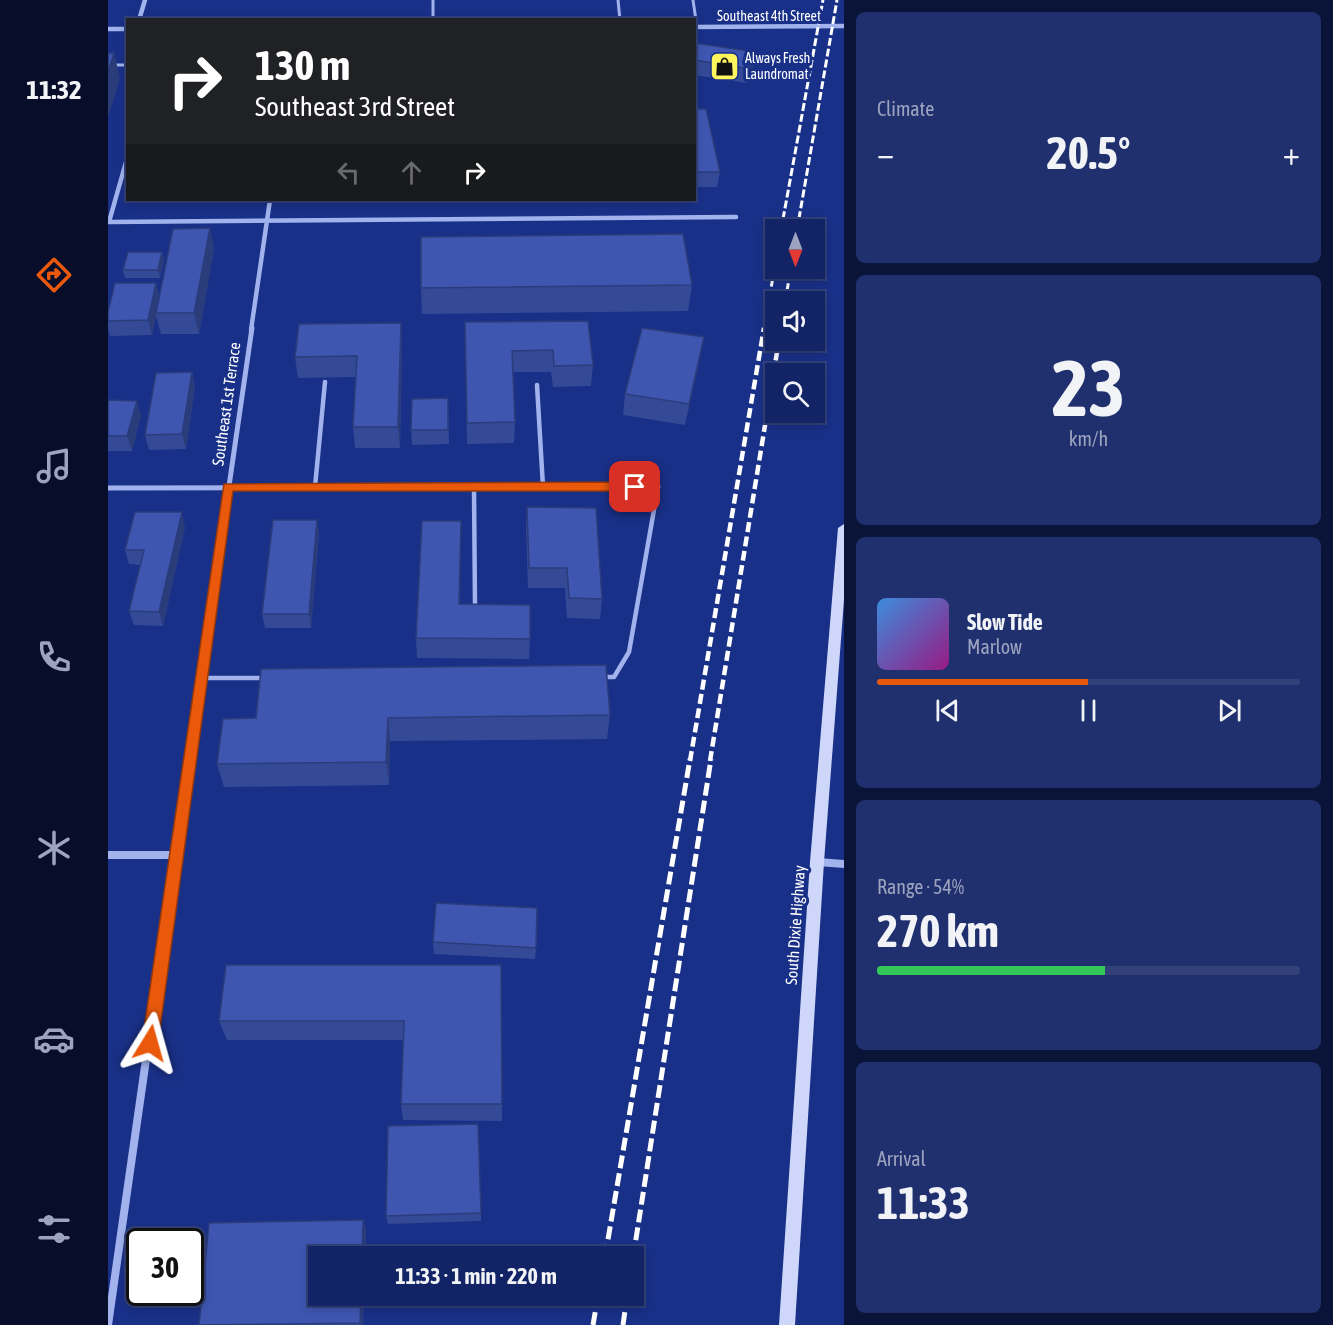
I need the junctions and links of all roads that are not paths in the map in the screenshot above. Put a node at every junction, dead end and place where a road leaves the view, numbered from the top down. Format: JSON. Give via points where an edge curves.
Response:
{"nodes":[{"id":1,"x":145,"y":0,"type":"edge"},
{"id":2,"x":434,"y":0,"type":"edge"},
{"id":3,"x":618,"y":0,"type":"edge"},
{"id":4,"x":693,"y":0,"type":"edge"},
{"id":5,"x":140,"y":18,"type":"edge"},
{"id":6,"x":433,"y":18,"type":"edge"},
{"id":7,"x":620,"y":18,"type":"edge"},
{"id":8,"x":695,"y":18,"type":"edge"},
{"id":9,"x":844,"y":26,"type":"edge"},
{"id":10,"x":696,"y":27,"type":"edge"},
{"id":11,"x":108,"y":29,"type":"edge"},
{"id":12,"x":126,"y":29,"type":"edge"},
{"id":13,"x":108,"y":65,"type":"edge"},
{"id":14,"x":126,"y":65,"type":"edge"},
{"id":15,"x":126,"y":162,"type":"edge"},
{"id":16,"x":270,"y":201,"type":"edge"},
{"id":17,"x":736,"y":217,"type":"dead end"},
{"id":18,"x":267,"y":221,"type":"junction"},
{"id":19,"x":108,"y":222,"type":"edge"},
{"id":20,"x":325,"y":382,"type":"dead end"},
{"id":21,"x":537,"y":386,"type":"dead end"},
{"id":22,"x":228,"y":487,"type":"junction"},
{"id":23,"x":315,"y":487,"type":"junction"},
{"id":24,"x":474,"y":487,"type":"junction"},
{"id":25,"x":543,"y":487,"type":"junction"},
{"id":26,"x":658,"y":487,"type":"joint"},
{"id":27,"x":108,"y":488,"type":"edge"},
{"id":28,"x":844,"y":528,"type":"edge"},
{"id":29,"x":475,"y":608,"type":"edge"},
{"id":30,"x":590,"y":677,"type":"edge"},
{"id":31,"x":202,"y":678,"type":"junction"},
{"id":32,"x":272,"y":678,"type":"edge"},
{"id":33,"x":108,"y":855,"type":"edge"},
{"id":34,"x":178,"y":855,"type":"junction"},
{"id":35,"x":817,"y":862,"type":"junction"},
{"id":36,"x":844,"y":864,"type":"edge"},
{"id":37,"x":108,"y":1325,"type":"edge"},
{"id":38,"x":787,"y":1325,"type":"edge"}],
"edges":[{"from":1,"to":5,"type":"street"},
{"from":2,"to":6,"type":"lane"},
{"from":3,"to":7,"type":"lane"},
{"from":4,"to":8,"type":"lane"},
{"from":9,"to":10,"type":"street","name":"Southeast 4th Street"},
{"from":11,"to":12,"type":"street"},
{"from":13,"to":14,"type":"lane"},
{"from":15,"to":19,"type":"street"},
{"from":16,"to":18,"type":"street","name":"Southeast 1st Terrace"},
{"from":17,"to":18,"type":"street"},
{"from":18,"to":19,"type":"street"},
{"from":18,"to":22,"type":"street","name":"Southeast 1st Terrace"},
{"from":20,"to":23,"type":"lane"},
{"from":21,"to":25,"type":"lane"},
{"from":22,"to":23,"type":"street"},
{"from":22,"to":27,"type":"street"},
{"from":22,"to":31,"type":"street","name":"Southeast 1st Terrace"},
{"from":23,"to":24,"type":"street"},
{"from":24,"to":25,"type":"street"},
{"from":24,"to":29,"type":"lane"},
{"from":25,"to":26,"type":"street"},
{"from":26,"to":30,"type":"lane","via":[[629,652],[614,677]]},
{"from":28,"to":35,"type":"main road","name":"South Dixie Highway"},
{"from":31,"to":32,"type":"lane"},
{"from":31,"to":34,"type":"street","name":"Southeast 1st Terrace"},
{"from":33,"to":34,"type":"street"},
{"from":34,"to":37,"type":"street","name":"Southeast 1st Terrace"},
{"from":35,"to":36,"type":"street"},
{"from":35,"to":38,"type":"main road","name":"South Dixie Highway"}]}
